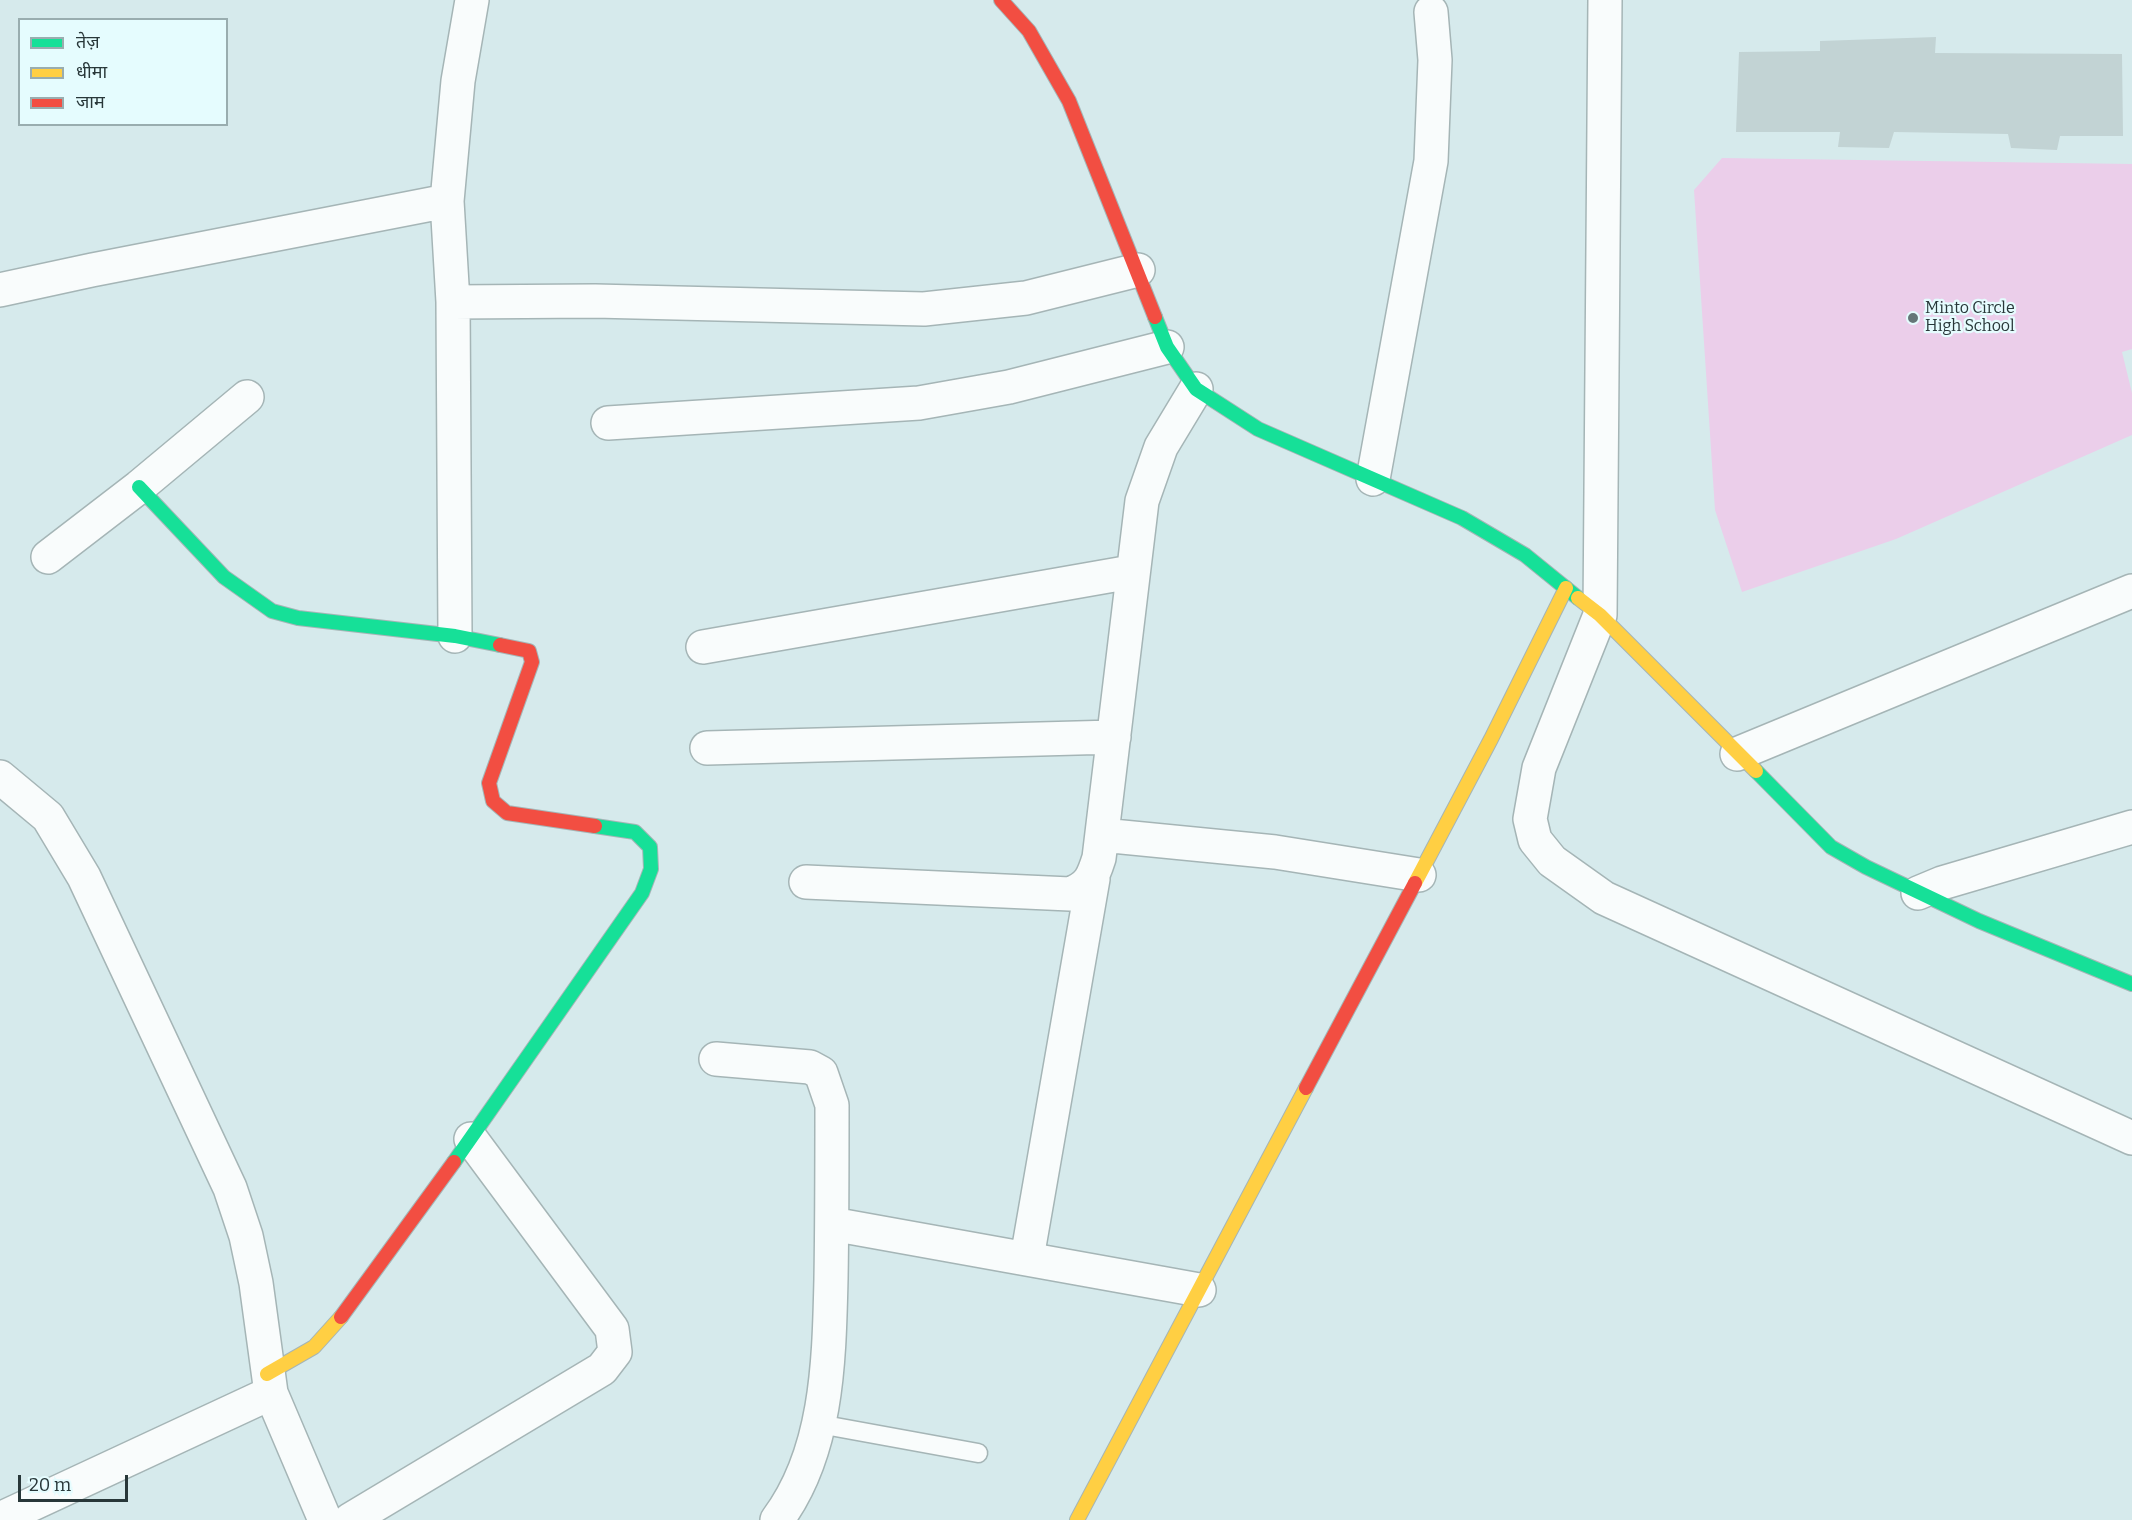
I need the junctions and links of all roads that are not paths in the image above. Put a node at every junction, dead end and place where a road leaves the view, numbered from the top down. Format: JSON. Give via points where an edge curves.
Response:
{"nodes":[{"id":1,"x":472,"y":0,"type":"edge"},
{"id":2,"x":1001,"y":0,"type":"edge"},
{"id":3,"x":1605,"y":0,"type":"edge"},
{"id":4,"x":1431,"y":12,"type":"dead end"},
{"id":5,"x":447,"y":201,"type":"junction"},
{"id":6,"x":1138,"y":270,"type":"junction"},
{"id":7,"x":0,"y":290,"type":"edge"},
{"id":8,"x":453,"y":302,"type":"junction"},
{"id":9,"x":1167,"y":347,"type":"junction"},
{"id":10,"x":1196,"y":388,"type":"junction"},
{"id":11,"x":247,"y":397,"type":"dead end"},
{"id":12,"x":608,"y":423,"type":"dead end"},
{"id":13,"x":1373,"y":478,"type":"junction"},
{"id":14,"x":139,"y":487,"type":"junction"},
{"id":15,"x":48,"y":557,"type":"dead end"},
{"id":16,"x":1131,"y":572,"type":"junction"},
{"id":17,"x":1566,"y":588,"type":"junction"},
{"id":18,"x":2132,"y":591,"type":"edge"},
{"id":19,"x":1600,"y":615,"type":"junction"},
{"id":20,"x":455,"y":636,"type":"junction"},
{"id":21,"x":703,"y":647,"type":"dead end"},
{"id":22,"x":1114,"y":737,"type":"junction"},
{"id":23,"x":707,"y":748,"type":"dead end"},
{"id":24,"x":1737,"y":754,"type":"junction"},
{"id":25,"x":0,"y":777,"type":"edge"},
{"id":26,"x":2132,"y":827,"type":"edge"},
{"id":27,"x":1102,"y":836,"type":"junction"},
{"id":28,"x":1419,"y":875,"type":"junction"},
{"id":29,"x":1093,"y":879,"type":"junction"},
{"id":30,"x":806,"y":882,"type":"dead end"},
{"id":31,"x":1918,"y":892,"type":"junction"},
{"id":32,"x":2132,"y":984,"type":"edge"},
{"id":33,"x":716,"y":1059,"type":"dead end"},
{"id":34,"x":2132,"y":1138,"type":"edge"},
{"id":35,"x":471,"y":1139,"type":"junction"},
{"id":36,"x":832,"y":1224,"type":"junction"},
{"id":37,"x":1027,"y":1258,"type":"junction"},
{"id":38,"x":1199,"y":1290,"type":"junction"},
{"id":39,"x":269,"y":1384,"type":"junction"},
{"id":40,"x":819,"y":1424,"type":"junction"},
{"id":41,"x":978,"y":1453,"type":"dead end"},
{"id":42,"x":17,"y":1515,"type":"edge"},
{"id":43,"x":326,"y":1520,"type":"edge"},
{"id":44,"x":350,"y":1520,"type":"edge"},
{"id":45,"x":777,"y":1520,"type":"edge"},
{"id":46,"x":1077,"y":1520,"type":"edge"}],
"edges":[{"from":1,"to":5,"type":"street","via":[[458,81]]},
{"from":2,"to":6,"type":"street","via":[[1029,31],[1069,101]]},
{"from":3,"to":19,"type":"street"},
{"from":4,"to":13,"type":"street","via":[[1435,60],[1431,162]]},
{"from":5,"to":7,"type":"street"},
{"from":5,"to":8,"type":"street"},
{"from":6,"to":8,"type":"street","via":[[1026,298],[924,309],[594,301]]},
{"from":6,"to":9,"type":"street"},
{"from":8,"to":20,"type":"street"},
{"from":9,"to":10,"type":"street"},
{"from":9,"to":12,"type":"street","via":[[1009,387],[919,403]]},
{"from":10,"to":13,"type":"street","via":[[1258,429]]},
{"from":10,"to":16,"type":"street","via":[[1150,473]]},
{"from":11,"to":14,"type":"street"},
{"from":13,"to":17,"type":"street","via":[[1462,518],[1525,555]]},
{"from":14,"to":15,"type":"street"},
{"from":14,"to":20,"type":"street","via":[[224,577],[272,611],[298,618]]},
{"from":16,"to":21,"type":"street"},
{"from":16,"to":22,"type":"street"},
{"from":17,"to":19,"type":"street"},
{"from":17,"to":28,"type":"street"},
{"from":18,"to":24,"type":"street"},
{"from":19,"to":24,"type":"street"},
{"from":19,"to":34,"type":"street","via":[[1539,768],[1532,797],[1530,819],[1535,840],[1552,861],[1604,898]]},
{"from":20,"to":35,"type":"street","via":[[529,651],[532,662],[489,783],[495,806],[507,813],[635,832],[650,846],[651,869],[642,893]]},
{"from":22,"to":23,"type":"street"},
{"from":22,"to":27,"type":"street"},
{"from":24,"to":31,"type":"street","via":[[1831,848]]},
{"from":25,"to":39,"type":"street","via":[[48,817],[84,878],[230,1188],[256,1283]]},
{"from":26,"to":31,"type":"street"},
{"from":27,"to":28,"type":"street","via":[[1264,850]]},
{"from":27,"to":29,"type":"street"},
{"from":28,"to":38,"type":"street"},
{"from":29,"to":30,"type":"street","via":[[1070,894]]},
{"from":29,"to":37,"type":"street"},
{"from":31,"to":32,"type":"street"},
{"from":33,"to":36,"type":"street","via":[[810,1067],[821,1073],[832,1105]]},
{"from":35,"to":39,"type":"street","via":[[329,1332]]},
{"from":35,"to":44,"type":"street","via":[[612,1329],[615,1352],[602,1369]]},
{"from":36,"to":37,"type":"street"},
{"from":36,"to":40,"type":"street","via":[[829,1360]]},
{"from":37,"to":38,"type":"street"},
{"from":38,"to":46,"type":"street"},
{"from":39,"to":42,"type":"street"},
{"from":39,"to":43,"type":"street"},
{"from":40,"to":41,"type":"lane"},
{"from":40,"to":45,"type":"street","via":[[803,1476]]}]}
